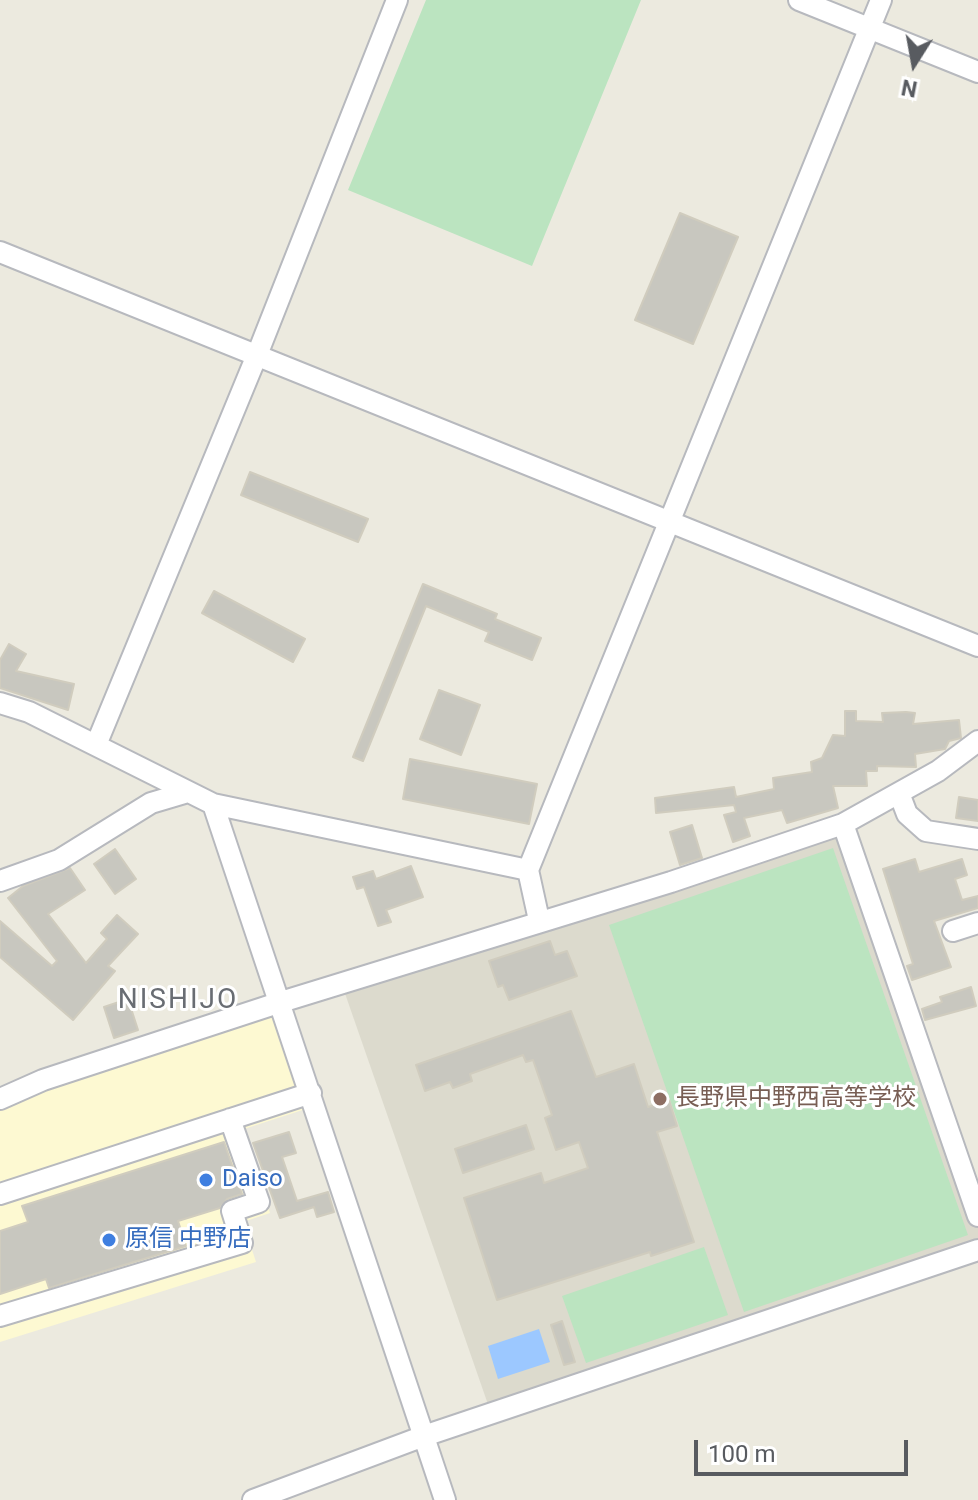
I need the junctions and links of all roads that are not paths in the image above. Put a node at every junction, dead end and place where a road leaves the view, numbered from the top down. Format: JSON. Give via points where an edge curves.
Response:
{"nodes":[{"id":1,"x":397,"y":0,"type":"edge"},
{"id":2,"x":799,"y":0,"type":"edge"},
{"id":3,"x":881,"y":0,"type":"edge"},
{"id":4,"x":869,"y":28,"type":"junction"},
{"id":5,"x":978,"y":72,"type":"edge"},
{"id":6,"x":0,"y":252,"type":"edge"},
{"id":7,"x":257,"y":355,"type":"junction"},
{"id":8,"x":670,"y":522,"type":"junction"},
{"id":9,"x":978,"y":646,"type":"edge"},
{"id":10,"x":0,"y":703,"type":"edge"},
{"id":11,"x":978,"y":741,"type":"edge"},
{"id":12,"x":96,"y":745,"type":"junction"},
{"id":13,"x":188,"y":792,"type":"junction"},
{"id":14,"x":899,"y":793,"type":"junction"},
{"id":15,"x":213,"y":804,"type":"junction"},
{"id":16,"x":843,"y":824,"type":"junction"},
{"id":17,"x":978,"y":839,"type":"edge"},
{"id":18,"x":528,"y":870,"type":"junction"},
{"id":19,"x":0,"y":881,"type":"edge"},
{"id":20,"x":539,"y":920,"type":"junction"},
{"id":21,"x":978,"y":923,"type":"edge"},
{"id":22,"x":953,"y":931,"type":"dead end"},
{"id":23,"x":281,"y":1002,"type":"junction"},
{"id":24,"x":311,"y":1093,"type":"junction"},
{"id":25,"x":0,"y":1099,"type":"edge"},
{"id":26,"x":230,"y":1119,"type":"junction"},
{"id":27,"x":0,"y":1194,"type":"edge"},
{"id":28,"x":978,"y":1216,"type":"edge"},
{"id":29,"x":978,"y":1250,"type":"edge"},
{"id":30,"x":0,"y":1316,"type":"edge"},
{"id":31,"x":424,"y":1436,"type":"junction"},
{"id":32,"x":253,"y":1500,"type":"edge"},
{"id":33,"x":445,"y":1500,"type":"edge"}],
"edges":[{"from":1,"to":7,"type":"street"},
{"from":2,"to":4,"type":"street"},
{"from":3,"to":4,"type":"street"},
{"from":4,"to":5,"type":"street"},
{"from":4,"to":8,"type":"street"},
{"from":6,"to":7,"type":"street"},
{"from":7,"to":8,"type":"street"},
{"from":7,"to":12,"type":"street"},
{"from":8,"to":9,"type":"street"},
{"from":8,"to":18,"type":"street"},
{"from":10,"to":12,"type":"street"},
{"from":11,"to":14,"type":"street"},
{"from":12,"to":13,"type":"street"},
{"from":13,"to":15,"type":"street"},
{"from":13,"to":19,"type":"street","via":[[151,803],[59,860]]},
{"from":14,"to":16,"type":"street"},
{"from":14,"to":17,"type":"street","via":[[907,814],[926,831]]},
{"from":15,"to":18,"type":"street"},
{"from":15,"to":23,"type":"street"},
{"from":16,"to":20,"type":"street"},
{"from":16,"to":28,"type":"street"},
{"from":18,"to":20,"type":"street"},
{"from":20,"to":23,"type":"street"},
{"from":21,"to":22,"type":"street"},
{"from":23,"to":24,"type":"street"},
{"from":23,"to":25,"type":"street"},
{"from":24,"to":26,"type":"street"},
{"from":24,"to":31,"type":"street"},
{"from":26,"to":27,"type":"street"},
{"from":26,"to":30,"type":"street","via":[[259,1202],[232,1211],[242,1243]]},
{"from":29,"to":31,"type":"street"},
{"from":31,"to":32,"type":"street"},
{"from":31,"to":33,"type":"street"}]}
